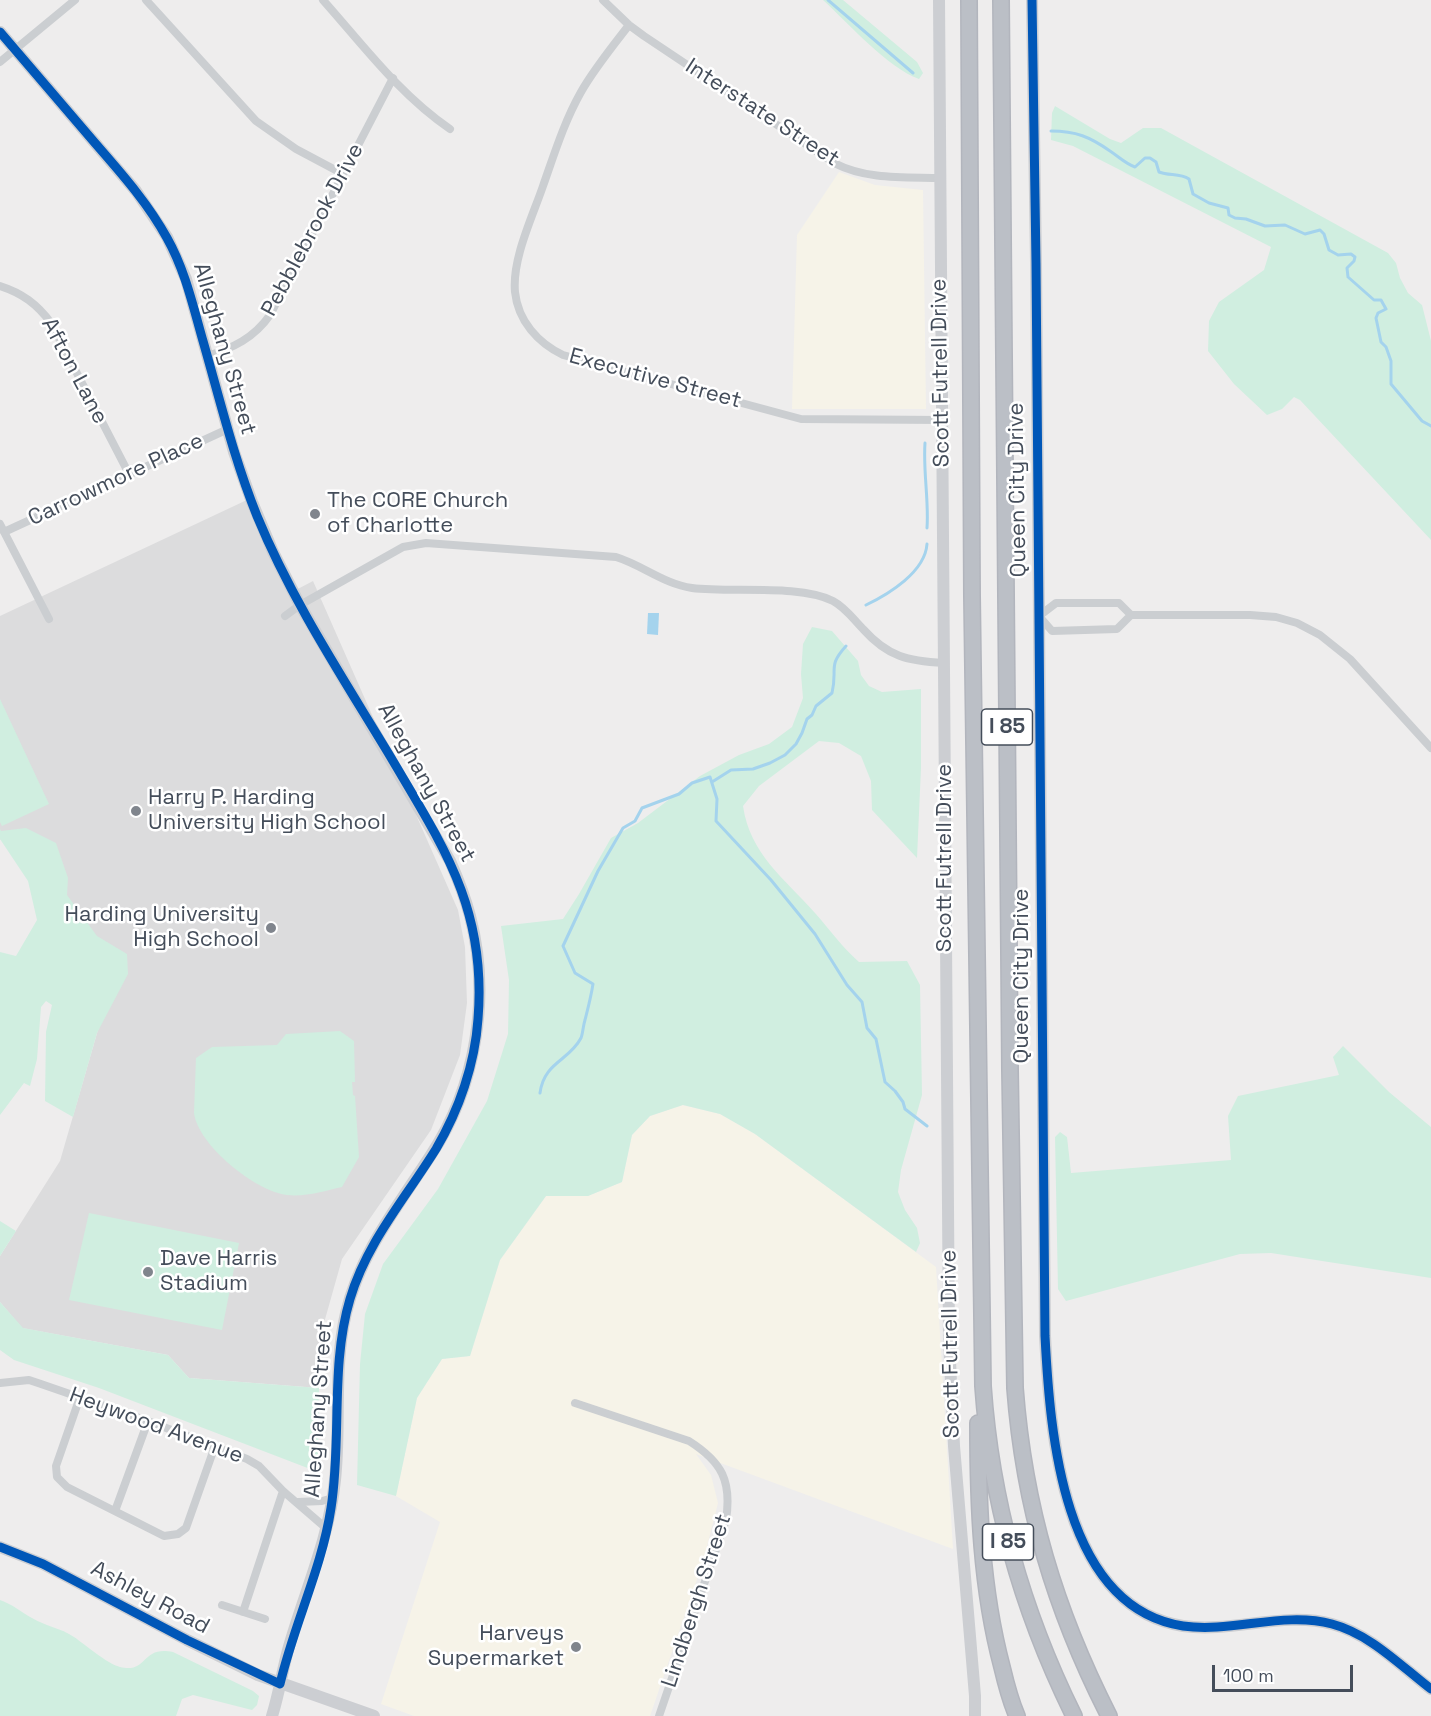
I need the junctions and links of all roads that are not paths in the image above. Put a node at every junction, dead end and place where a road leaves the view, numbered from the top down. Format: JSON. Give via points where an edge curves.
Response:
{"nodes":[{"id":1,"x":75,"y":0,"type":"edge"},
{"id":2,"x":146,"y":0,"type":"edge"},
{"id":3,"x":323,"y":0,"type":"edge"},
{"id":4,"x":603,"y":0,"type":"edge"},
{"id":5,"x":939,"y":0,"type":"edge"},
{"id":6,"x":969,"y":0,"type":"edge"},
{"id":7,"x":1000,"y":0,"type":"edge"},
{"id":8,"x":1032,"y":0,"type":"edge"},
{"id":9,"x":629,"y":25,"type":"junction"},
{"id":10,"x":0,"y":32,"type":"edge"},
{"id":11,"x":15,"y":50,"type":"junction"},
{"id":12,"x":0,"y":62,"type":"edge"},
{"id":13,"x":393,"y":78,"type":"junction"},
{"id":14,"x":450,"y":129,"type":"dead end"},
{"id":15,"x":343,"y":174,"type":"junction"},
{"id":16,"x":940,"y":178,"type":"junction"},
{"id":17,"x":0,"y":286,"type":"edge"},
{"id":18,"x":207,"y":356,"type":"junction"},
{"id":19,"x":942,"y":420,"type":"junction"},
{"id":20,"x":228,"y":429,"type":"junction"},
{"id":21,"x":129,"y":474,"type":"junction"},
{"id":22,"x":2,"y":528,"type":"edge"},
{"id":23,"x":300,"y":605,"type":"junction"},
{"id":24,"x":1131,"y":615,"type":"junction"},
{"id":25,"x":285,"y":616,"type":"dead end"},
{"id":26,"x":1039,"y":616,"type":"junction"},
{"id":27,"x":49,"y":619,"type":"dead end"},
{"id":28,"x":944,"y":663,"type":"junction"},
{"id":29,"x":1431,"y":748,"type":"edge"},
{"id":30,"x":982,"y":1358,"type":"junction"},
{"id":31,"x":0,"y":1383,"type":"edge"},
{"id":32,"x":80,"y":1397,"type":"junction"},
{"id":33,"x":575,"y":1403,"type":"dead end"},
{"id":34,"x":148,"y":1421,"type":"junction"},
{"id":35,"x":215,"y":1446,"type":"junction"},
{"id":36,"x":284,"y":1491,"type":"junction"},
{"id":37,"x":333,"y":1498,"type":"junction"},
{"id":38,"x":298,"y":1502,"type":"junction"},
{"id":39,"x":115,"y":1512,"type":"junction"},
{"id":40,"x":327,"y":1528,"type":"junction"},
{"id":41,"x":0,"y":1547,"type":"edge"},
{"id":42,"x":222,"y":1605,"type":"dead end"},
{"id":43,"x":243,"y":1612,"type":"junction"},
{"id":44,"x":265,"y":1619,"type":"dead end"},
{"id":45,"x":1079,"y":1655,"type":"junction"},
{"id":46,"x":280,"y":1684,"type":"junction"},
{"id":47,"x":1431,"y":1689,"type":"edge"},
{"id":48,"x":272,"y":1716,"type":"edge"},
{"id":49,"x":374,"y":1716,"type":"edge"},
{"id":50,"x":659,"y":1716,"type":"edge"},
{"id":51,"x":975,"y":1716,"type":"edge"},
{"id":52,"x":1017,"y":1716,"type":"edge"},
{"id":53,"x":1074,"y":1716,"type":"edge"},
{"id":54,"x":1109,"y":1716,"type":"edge"},
{"id":55,"x":1120,"y":1716,"type":"edge"}],
"edges":[{"from":1,"to":11,"type":"street"},
{"from":2,"to":15,"type":"street","via":[[256,121],[296,149]]},
{"from":3,"to":13,"type":"street"},
{"from":4,"to":9,"type":"street","name":"Interstate Street"},
{"from":5,"to":16,"type":"street","name":"Scott Futrell Drive"},
{"from":6,"to":30,"type":"highway","number":"I 85"},
{"from":7,"to":45,"type":"highway","number":"I 85","via":[[1014,1367],[1017,1420],[1031,1504],[1053,1584]]},
{"from":8,"to":26,"type":"street","name":"Queen City Drive"},
{"from":9,"to":16,"type":"street","name":"Interstate Street","via":[[842,167],[876,177]]},
{"from":9,"to":19,"type":"street","name":"Executive Street","via":[[568,117],[520,253],[515,294],[528,327],[538,340],[563,355],[801,419]]},
{"from":10,"to":11,"type":"street","name":"Alleghany Street"},
{"from":11,"to":12,"type":"street"},
{"from":11,"to":18,"type":"street","name":"Alleghany Street","via":[[153,214],[186,279]]},
{"from":13,"to":14,"type":"street","via":[[421,108]]},
{"from":13,"to":15,"type":"street","name":"Pebblebrook Drive"},
{"from":15,"to":18,"type":"street","name":"Pebblebrook Drive","via":[[266,321],[246,340]]},
{"from":16,"to":19,"type":"street","name":"Scott Futrell Drive"},
{"from":17,"to":21,"type":"street","name":"Afton Lane","via":[[31,301],[51,323]]},
{"from":18,"to":20,"type":"street","name":"Alleghany Street"},
{"from":19,"to":28,"type":"street","name":"Scott Futrell Drive"},
{"from":20,"to":21,"type":"street","name":"Carrowmore Place"},
{"from":20,"to":23,"type":"street","name":"Alleghany Street","via":[[259,520]]},
{"from":21,"to":22,"type":"street","name":"Carrowmore Place"},
{"from":22,"to":27,"type":"street"},
{"from":23,"to":25,"type":"street"},
{"from":23,"to":28,"type":"street","via":[[403,547],[426,543],[616,557],[690,588],[820,595],[845,609],[884,650],[905,659]]},
{"from":23,"to":37,"type":"street","name":"Alleghany Street","via":[[450,861],[471,917],[479,983],[477,1034],[459,1101],[433,1153],[368,1252],[350,1297],[341,1338]]},
{"from":24,"to":26,"type":"street","via":[[1119,603],[1056,603]]},
{"from":24,"to":26,"type":"street","via":[[1117,628],[1052,631]]},
{"from":24,"to":29,"type":"street","via":[[1250,615],[1297,623],[1350,659]]},
{"from":26,"to":47,"type":"street","name":"Queen City Drive","via":[[1045,1336],[1053,1439],[1076,1523],[1102,1577],[1127,1602],[1153,1617],[1205,1627],[1298,1620],[1334,1625],[1381,1650]]},
{"from":28,"to":51,"type":"street","name":"Scott Futrell Drive","via":[[949,1340]]},
{"from":30,"to":52,"type":"highway","via":[[978,1471],[985,1573],[999,1654]]},
{"from":30,"to":53,"type":"highway","number":"I 85","via":[[989,1444],[1007,1538],[1031,1618]]},
{"from":31,"to":32,"type":"street","name":"Heywood Avenue","via":[[29,1380]]},
{"from":32,"to":34,"type":"street","name":"Heywood Avenue"},
{"from":32,"to":39,"type":"street","via":[[56,1463],[56,1473],[67,1487]]},
{"from":33,"to":50,"type":"street","name":"Lindbergh Street","via":[[689,1441],[716,1461],[724,1477],[726,1520]]},
{"from":34,"to":35,"type":"street","name":"Heywood Avenue"},
{"from":34,"to":39,"type":"street"},
{"from":35,"to":36,"type":"street","name":"Heywood Avenue","via":[[259,1466]]},
{"from":35,"to":39,"type":"street","via":[[189,1522],[178,1534],[164,1536]]},
{"from":36,"to":38,"type":"street","name":"Heywood Avenue"},
{"from":36,"to":43,"type":"street"},
{"from":37,"to":38,"type":"street"},
{"from":37,"to":40,"type":"street","name":"Alleghany Street"},
{"from":38,"to":40,"type":"street","name":"Heywood Avenue"},
{"from":40,"to":46,"type":"street","name":"Alleghany Street"},
{"from":41,"to":46,"type":"street","name":"Ashley Road","via":[[43,1564]]},
{"from":42,"to":43,"type":"street"},
{"from":43,"to":44,"type":"street"},
{"from":45,"to":54,"type":"highway","number":"I 85"},
{"from":45,"to":55,"type":"highway"},
{"from":46,"to":48,"type":"street","name":"Alleghany Street"},
{"from":46,"to":49,"type":"street","name":"Ashley Road"}]}
